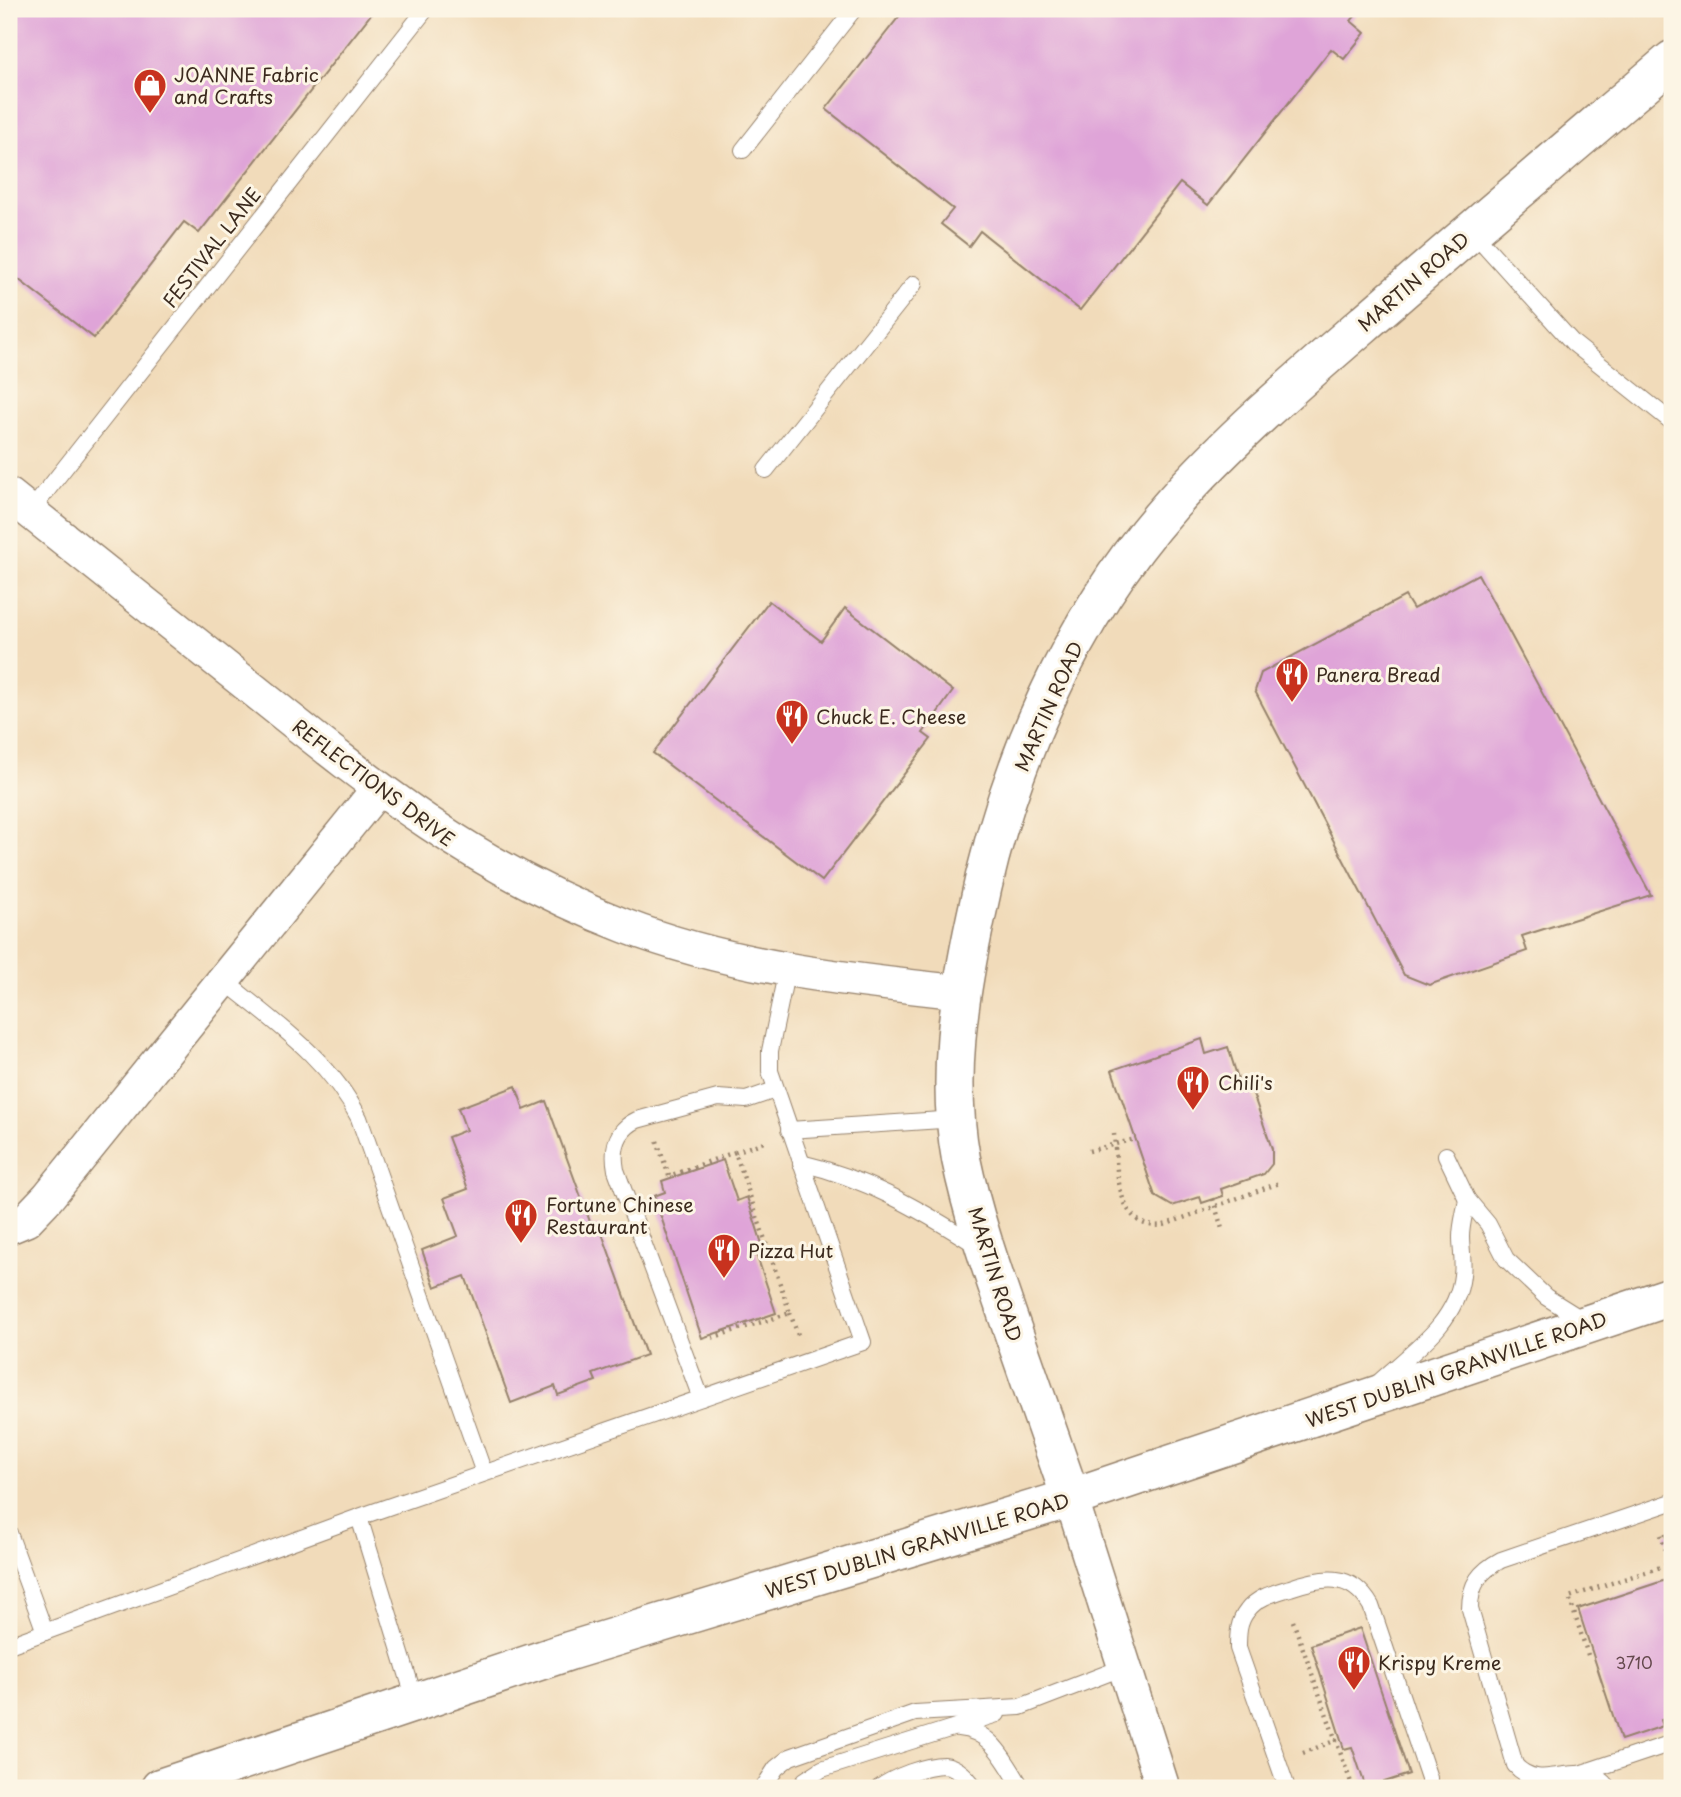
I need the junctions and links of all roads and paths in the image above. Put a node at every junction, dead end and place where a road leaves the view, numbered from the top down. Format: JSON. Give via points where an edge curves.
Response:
{"nodes":[{"id":1,"x":426,"y":9,"type":"edge"},
{"id":2,"x":854,"y":9,"type":"edge"},
{"id":3,"x":1672,"y":60,"type":"edge"},
{"id":4,"x":743,"y":150,"type":"dead end"},
{"id":5,"x":1472,"y":230,"type":"junction"},
{"id":6,"x":914,"y":284,"type":"dead end"},
{"id":7,"x":1672,"y":422,"type":"edge"},
{"id":8,"x":766,"y":470,"type":"dead end"},
{"id":9,"x":19,"y":503,"type":"edge"},
{"id":10,"x":378,"y":789,"type":"junction"},
{"id":11,"x":787,"y":969,"type":"junction"},
{"id":12,"x":222,"y":979,"type":"junction"},
{"id":13,"x":960,"y":992,"type":"junction"},
{"id":14,"x":775,"y":1090,"type":"junction"},
{"id":15,"x":648,"y":1117,"type":"junction"},
{"id":16,"x":957,"y":1119,"type":"junction"},
{"id":17,"x":789,"y":1129,"type":"junction"},
{"id":18,"x":1114,"y":1134,"type":"dead end"},
{"id":19,"x":1135,"y":1139,"type":"dead end"},
{"id":20,"x":1115,"y":1146,"type":"junction"},
{"id":21,"x":1089,"y":1151,"type":"dead end"},
{"id":22,"x":1446,"y":1155,"type":"dead end"},
{"id":23,"x":800,"y":1163,"type":"junction"},
{"id":24,"x":1282,"y":1182,"type":"dead end"},
{"id":25,"x":1213,"y":1199,"type":"dead end"},
{"id":26,"x":1467,"y":1199,"type":"junction"},
{"id":27,"x":1215,"y":1206,"type":"junction"},
{"id":28,"x":9,"y":1227,"type":"edge"},
{"id":29,"x":1223,"y":1232,"type":"dead end"},
{"id":30,"x":985,"y":1250,"type":"junction"},
{"id":31,"x":1672,"y":1296,"type":"edge"},
{"id":32,"x":1588,"y":1323,"type":"junction"},
{"id":33,"x":720,"y":1391,"type":"junction"},
{"id":34,"x":701,"y":1398,"type":"junction"},
{"id":35,"x":1356,"y":1403,"type":"junction"},
{"id":36,"x":484,"y":1473,"type":"junction"},
{"id":37,"x":1070,"y":1498,"type":"junction"},
{"id":38,"x":1672,"y":1502,"type":"edge"},
{"id":39,"x":359,"y":1517,"type":"junction"},
{"id":40,"x":1672,"y":1529,"type":"edge"},
{"id":41,"x":9,"y":1534,"type":"edge"},
{"id":42,"x":1293,"y":1621,"type":"dead end"},
{"id":43,"x":45,"y":1632,"type":"junction"},
{"id":44,"x":9,"y":1645,"type":"edge"},
{"id":45,"x":1588,"y":1655,"type":"dead end"},
{"id":46,"x":1124,"y":1667,"type":"junction"},
{"id":47,"x":416,"y":1703,"type":"junction"},
{"id":48,"x":1020,"y":1707,"type":"junction"},
{"id":49,"x":951,"y":1728,"type":"junction"},
{"id":50,"x":1339,"y":1740,"type":"junction"},
{"id":51,"x":1672,"y":1742,"type":"edge"},
{"id":52,"x":1277,"y":1762,"type":"junction"},
{"id":53,"x":1573,"y":1776,"type":"junction"},
{"id":54,"x":1395,"y":1786,"type":"dead end"},
{"id":55,"x":160,"y":1788,"type":"edge"},
{"id":56,"x":763,"y":1788,"type":"edge"},
{"id":57,"x":800,"y":1788,"type":"edge"},
{"id":58,"x":879,"y":1788,"type":"edge"},
{"id":59,"x":975,"y":1788,"type":"edge"},
{"id":60,"x":1022,"y":1788,"type":"edge"},
{"id":61,"x":1163,"y":1788,"type":"edge"},
{"id":62,"x":1287,"y":1788,"type":"edge"},
{"id":63,"x":1353,"y":1788,"type":"edge"},
{"id":64,"x":1388,"y":1788,"type":"edge"},
{"id":65,"x":1429,"y":1788,"type":"edge"},
{"id":66,"x":1608,"y":1788,"type":"edge"}],
"edges":[{"from":1,"to":9,"type":"lane","name":"FESTIVAL LANE"},
{"from":2,"to":4,"type":"lane"},
{"from":3,"to":5,"type":"street","name":"MARTIN ROAD"},
{"from":5,"to":7,"type":"lane","via":[[1573,343]]},
{"from":5,"to":13,"type":"street","name":"MARTIN ROAD","via":[[1226,447],[1168,508],[1124,565],[1073,644],[1035,725],[980,893]]},
{"from":6,"to":8,"type":"lane"},
{"from":9,"to":10,"type":"street","name":"REFLECTIONS DRIVE"},
{"from":10,"to":11,"type":"street","name":"REFLECTIONS DRIVE","via":[[506,873],[581,908],[677,943]]},
{"from":10,"to":12,"type":"street"},
{"from":11,"to":13,"type":"street","name":"REFLECTIONS DRIVE"},
{"from":11,"to":14,"type":"lane","via":[[770,1051]]},
{"from":12,"to":28,"type":"street","via":[[37,1210]]},
{"from":12,"to":36,"type":"lane","via":[[313,1055],[347,1095]]},
{"from":13,"to":16,"type":"street","name":"MARTIN ROAD"},
{"from":14,"to":15,"type":"lane","via":[[746,1100],[718,1098]]},
{"from":14,"to":17,"type":"lane"},
{"from":15,"to":33,"type":"path","via":[[669,1176],[735,1152],[790,1312],[703,1340]]},
{"from":15,"to":34,"type":"lane","via":[[626,1126],[618,1137],[616,1170]]},
{"from":16,"to":17,"type":"lane"},
{"from":16,"to":30,"type":"street","name":"MARTIN ROAD"},
{"from":17,"to":23,"type":"lane"},
{"from":18,"to":20,"type":"path"},
{"from":19,"to":20,"type":"path"},
{"from":20,"to":21,"type":"path"},
{"from":20,"to":27,"type":"path","via":[[1124,1204],[1139,1222],[1155,1227]]},
{"from":22,"to":26,"type":"lane"},
{"from":23,"to":30,"type":"lane","via":[[832,1170],[898,1198]]},
{"from":23,"to":33,"type":"lane","via":[[863,1342]]},
{"from":24,"to":27,"type":"path"},
{"from":25,"to":27,"type":"path"},
{"from":26,"to":32,"type":"lane","via":[[1526,1281]]},
{"from":26,"to":35,"type":"lane","via":[[1461,1235],[1462,1278],[1444,1320]]},
{"from":27,"to":29,"type":"path"},
{"from":30,"to":37,"type":"street","name":"MARTIN ROAD"},
{"from":31,"to":32,"type":"street","name":"WEST DUBLIN GRANVILLE ROAD"},
{"from":32,"to":35,"type":"street","name":"WEST DUBLIN GRANVILLE ROAD"},
{"from":33,"to":34,"type":"lane"},
{"from":34,"to":36,"type":"lane"},
{"from":35,"to":37,"type":"street","name":"WEST DUBLIN GRANVILLE ROAD"},
{"from":36,"to":39,"type":"lane"},
{"from":37,"to":46,"type":"street"},
{"from":37,"to":47,"type":"street","name":"WEST DUBLIN GRANVILLE ROAD","via":[[569,1651]]},
{"from":38,"to":53,"type":"lane","via":[[1501,1560],[1482,1572],[1472,1589],[1470,1609],[1515,1765],[1538,1781]]},
{"from":39,"to":43,"type":"lane"},
{"from":39,"to":47,"type":"lane"},
{"from":40,"to":45,"type":"path","via":[[1661,1532],[1670,1564],[1569,1597]]},
{"from":41,"to":43,"type":"lane"},
{"from":42,"to":50,"type":"path"},
{"from":43,"to":44,"type":"lane"},
{"from":46,"to":48,"type":"lane"},
{"from":46,"to":61,"type":"street"},
{"from":47,"to":55,"type":"street","name":"WEST DUBLIN GRANVILLE ROAD"},
{"from":48,"to":49,"type":"lane"},
{"from":48,"to":56,"type":"lane","via":[[915,1713],[790,1757]]},
{"from":49,"to":57,"type":"lane","via":[[822,1769]]},
{"from":49,"to":60,"type":"lane","via":[[985,1737]]},
{"from":50,"to":52,"type":"path"},
{"from":50,"to":63,"type":"path"},
{"from":51,"to":53,"type":"lane"},
{"from":52,"to":62,"type":"lane"},
{"from":52,"to":65,"type":"lane","via":[[1238,1648],[1241,1621],[1268,1595],[1331,1577],[1355,1587],[1371,1606]]},
{"from":53,"to":66,"type":"lane","via":[[1597,1777]]},
{"from":54,"to":64,"type":"path"},
{"from":58,"to":59,"type":"lane","via":[[944,1765],[962,1773]]}]}
